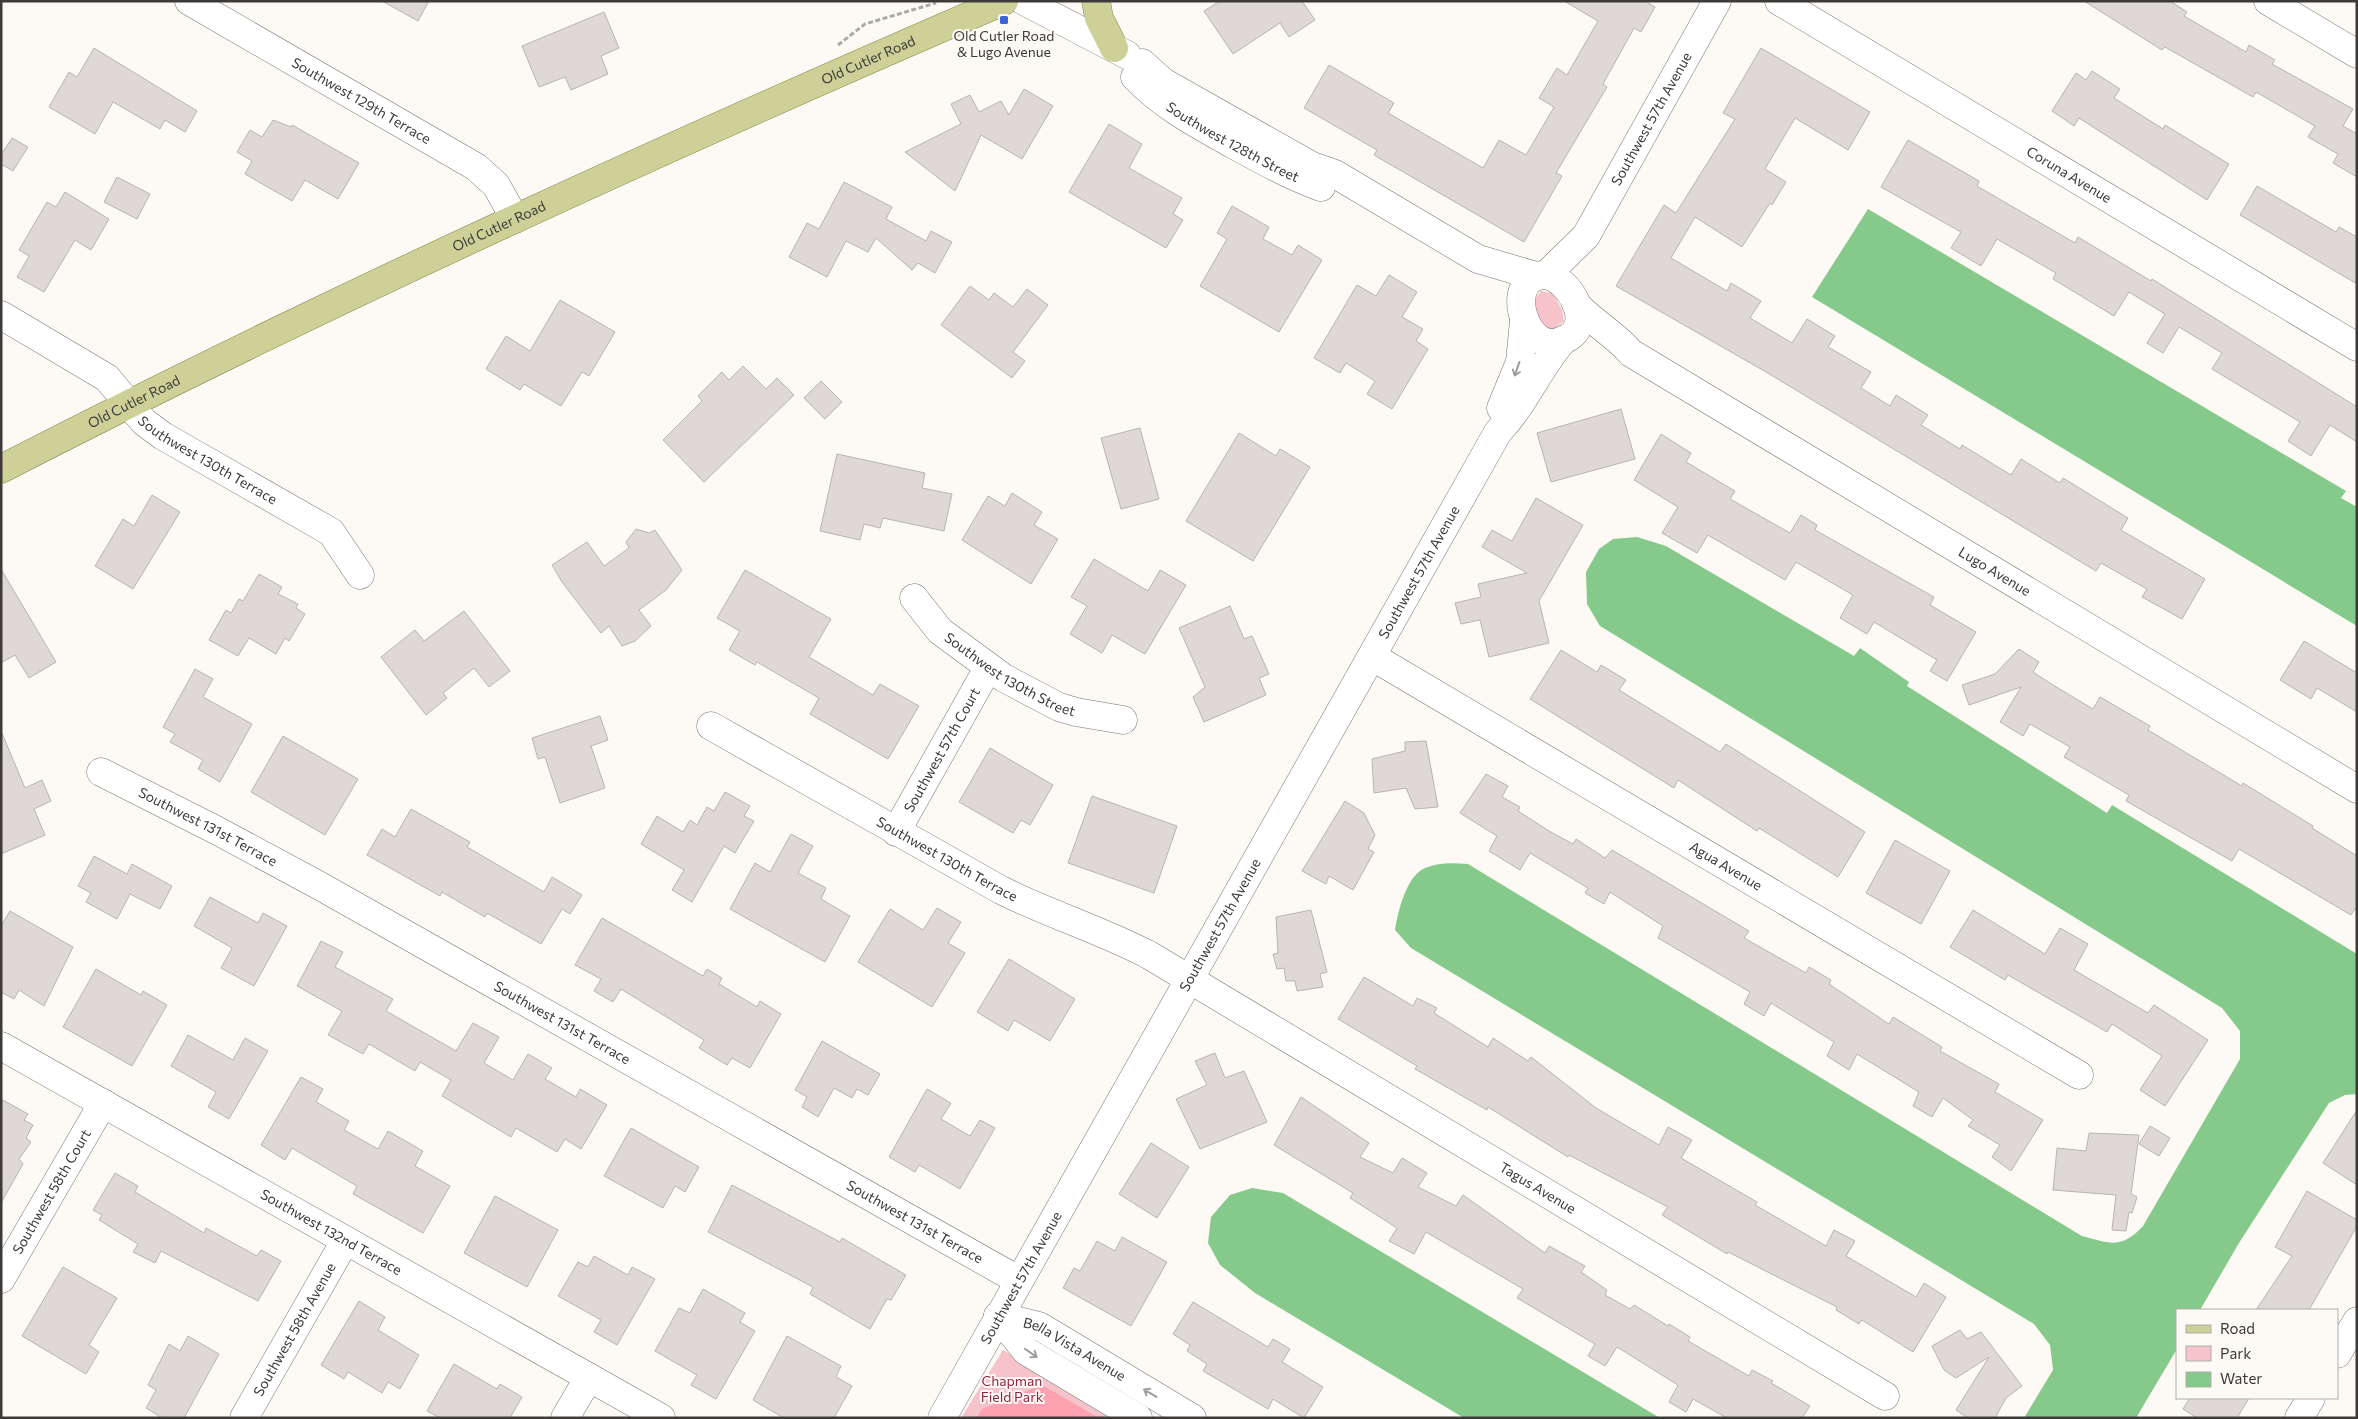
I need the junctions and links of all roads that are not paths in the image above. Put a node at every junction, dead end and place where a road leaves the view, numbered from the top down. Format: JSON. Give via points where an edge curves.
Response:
{"nodes":[{"id":1,"x":189,"y":1,"type":"edge"},
{"id":2,"x":1004,"y":1,"type":"edge"},
{"id":3,"x":1024,"y":1,"type":"edge"},
{"id":4,"x":1096,"y":1,"type":"edge"},
{"id":5,"x":1718,"y":1,"type":"edge"},
{"id":6,"x":1779,"y":1,"type":"edge"},
{"id":7,"x":2268,"y":1,"type":"edge"},
{"id":8,"x":2357,"y":54,"type":"edge"},
{"id":9,"x":1127,"y":55,"type":"junction"},
{"id":10,"x":1364,"y":191,"type":"junction"},
{"id":11,"x":515,"y":219,"type":"junction"},
{"id":12,"x":1586,"y":236,"type":"junction"},
{"id":13,"x":1478,"y":259,"type":"junction"},
{"id":14,"x":1541,"y":275,"type":"junction"},
{"id":15,"x":1574,"y":298,"type":"junction"},
{"id":16,"x":1,"y":315,"type":"edge"},
{"id":17,"x":1523,"y":315,"type":"junction"},
{"id":18,"x":1566,"y":339,"type":"junction"},
{"id":19,"x":2357,"y":347,"type":"edge"},
{"id":20,"x":1631,"y":353,"type":"junction"},
{"id":21,"x":128,"y":403,"type":"junction"},
{"id":22,"x":1498,"y":432,"type":"junction"},
{"id":23,"x":1,"y":469,"type":"edge"},
{"id":24,"x":360,"y":575,"type":"dead end"},
{"id":25,"x":914,"y":598,"type":"dead end"},
{"id":26,"x":1373,"y":657,"type":"junction"},
{"id":27,"x":988,"y":668,"type":"junction"},
{"id":28,"x":1123,"y":720,"type":"dead end"},
{"id":29,"x":711,"y":726,"type":"dead end"},
{"id":30,"x":102,"y":772,"type":"dead end"},
{"id":31,"x":2357,"y":789,"type":"edge"},
{"id":32,"x":896,"y":832,"type":"junction"},
{"id":33,"x":1189,"y":980,"type":"junction"},
{"id":34,"x":1,"y":1046,"type":"edge"},
{"id":35,"x":2079,"y":1074,"type":"dead end"},
{"id":36,"x":103,"y":1103,"type":"junction"},
{"id":37,"x":345,"y":1241,"type":"junction"},
{"id":38,"x":1,"y":1279,"type":"edge"},
{"id":39,"x":1018,"y":1280,"type":"junction"},
{"id":40,"x":998,"y":1316,"type":"junction"},
{"id":41,"x":2357,"y":1321,"type":"edge"},
{"id":42,"x":2338,"y":1352,"type":"edge"},
{"id":43,"x":589,"y":1377,"type":"junction"},
{"id":44,"x":1885,"y":1396,"type":"dead end"},
{"id":45,"x":2310,"y":1399,"type":"edge"},
{"id":46,"x":244,"y":1418,"type":"edge"},
{"id":47,"x":565,"y":1418,"type":"edge"},
{"id":48,"x":661,"y":1418,"type":"edge"},
{"id":49,"x":942,"y":1418,"type":"edge"},
{"id":50,"x":1138,"y":1418,"type":"edge"},
{"id":51,"x":1192,"y":1418,"type":"edge"},
{"id":52,"x":2299,"y":1418,"type":"edge"}],
"edges":[{"from":1,"to":11,"type":"street","name":"Southwest 129th Terrace","via":[[476,167],[496,185]]},
{"from":2,"to":11,"type":"main road","name":"Old Cutler Road"},
{"from":3,"to":9,"type":"street"},
{"from":4,"to":9,"type":"main road","via":[[1099,18]]},
{"from":5,"to":12,"type":"street","name":"Southwest 57th Avenue"},
{"from":6,"to":19,"type":"street","name":"Coruna Avenue"},
{"from":7,"to":8,"type":"street"},
{"from":9,"to":10,"type":"street","via":[[1170,71],[1253,117],[1315,153],[1335,174]]},
{"from":9,"to":10,"type":"street","name":"Southwest 128th Street","via":[[1134,76],[1157,100],[1175,112],[1289,174],[1340,192]]},
{"from":10,"to":13,"type":"street"},
{"from":11,"to":21,"type":"main road","name":"Old Cutler Road"},
{"from":12,"to":14,"type":"street","name":"Southwest 57th Avenue"},
{"from":12,"to":15,"type":"street","name":"Southwest 57th Avenue"},
{"from":13,"to":14,"type":"street"},
{"from":13,"to":17,"type":"street"},
{"from":14,"to":15,"type":"street","via":[[1564,283]]},
{"from":14,"to":17,"type":"street","via":[[1524,288]]},
{"from":15,"to":18,"type":"street","via":[[1577,326]]},
{"from":15,"to":20,"type":"street","via":[[1589,318],[1622,342]]},
{"from":16,"to":21,"type":"street","name":"Southwest 130th Terrace","via":[[94,368]]},
{"from":17,"to":18,"type":"street","via":[[1529,330],[1541,339],[1549,342]]},
{"from":17,"to":22,"type":"street","name":"Southwest 57th Avenue","one_way":true,"via":[[1520,362],[1501,408]]},
{"from":18,"to":20,"type":"street"},
{"from":18,"to":22,"type":"street","name":"Southwest 57th Avenue","via":[[1544,364],[1516,414]]},
{"from":20,"to":31,"type":"street","name":"Lugo Avenue"},
{"from":21,"to":23,"type":"main road","name":"Old Cutler Road"},
{"from":21,"to":24,"type":"street","name":"Southwest 130th Terrace","via":[[144,422],[163,436],[331,532]]},
{"from":22,"to":26,"type":"street","name":"Southwest 57th Avenue"},
{"from":25,"to":27,"type":"street","name":"Southwest 130th Street","via":[[940,631]]},
{"from":26,"to":33,"type":"street","name":"Southwest 57th Avenue"},
{"from":26,"to":35,"type":"street","name":"Agua Avenue"},
{"from":27,"to":28,"type":"street","name":"Southwest 130th Street","via":[[1059,707]]},
{"from":27,"to":32,"type":"street","name":"Southwest 57th Court"},
{"from":29,"to":32,"type":"street","name":"Southwest 130th Terrace"},
{"from":30,"to":39,"type":"street","name":"Southwest 131st Terrace","via":[[312,881]]},
{"from":32,"to":33,"type":"street","name":"Southwest 130th Terrace","via":[[1023,901],[1106,934]]},
{"from":33,"to":39,"type":"street","name":"Southwest 57th Avenue"},
{"from":33,"to":44,"type":"street","name":"Tagus Avenue"},
{"from":34,"to":36,"type":"street","name":"Southwest 132nd Terrace"},
{"from":36,"to":37,"type":"street","name":"Southwest 132nd Terrace"},
{"from":36,"to":38,"type":"street","name":"Southwest 58th Court"},
{"from":37,"to":43,"type":"street","name":"Southwest 132nd Terrace"},
{"from":37,"to":46,"type":"street","name":"Southwest 58th Avenue"},
{"from":39,"to":40,"type":"street","name":"Southwest 57th Avenue"},
{"from":40,"to":49,"type":"street","name":"Southwest 57th Avenue"},
{"from":40,"to":50,"type":"street","name":"Bella Vista Avenue","one_way":true,"via":[[1026,1350]]},
{"from":51,"to":40,"type":"street","name":"Bella Vista Avenue","one_way":true,"via":[[1039,1326]]},
{"from":41,"to":42,"type":"street"},
{"from":43,"to":47,"type":"street"},
{"from":43,"to":48,"type":"street","name":"Southwest 132nd Terrace"},
{"from":45,"to":52,"type":"street"}]}
